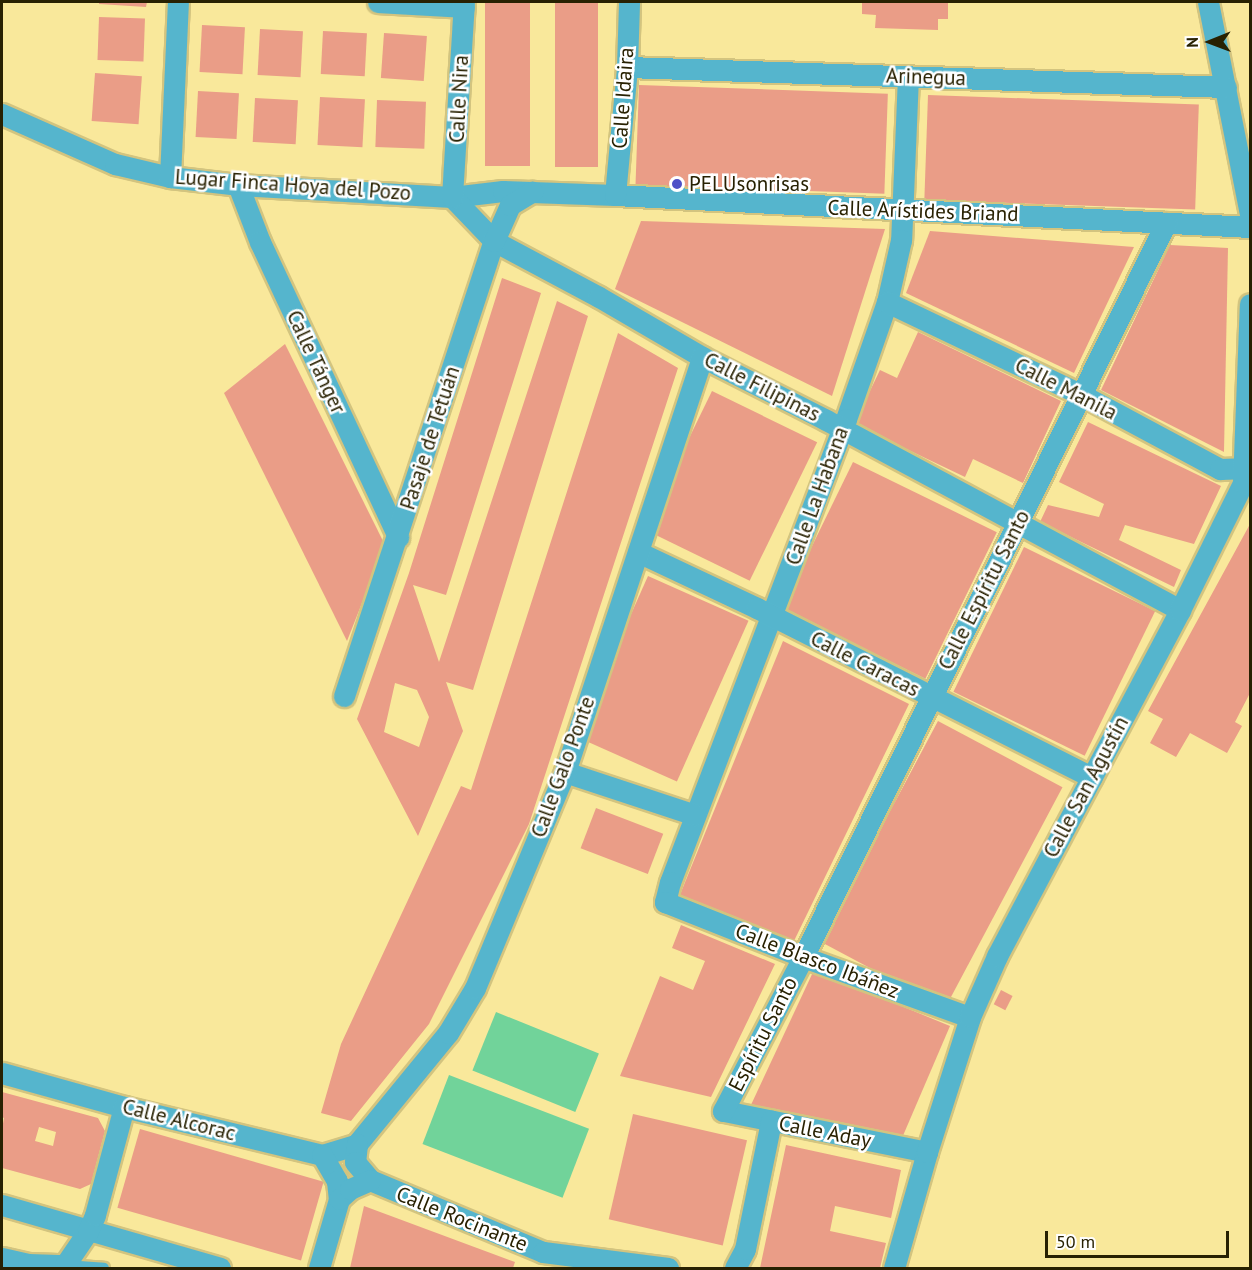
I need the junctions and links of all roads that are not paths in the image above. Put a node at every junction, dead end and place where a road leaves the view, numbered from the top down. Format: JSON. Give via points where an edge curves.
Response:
{"nodes":[{"id":1,"x":178,"y":2,"type":"edge"},
{"id":2,"x":378,"y":2,"type":"edge"},
{"id":3,"x":629,"y":2,"type":"edge"},
{"id":4,"x":1208,"y":2,"type":"edge"},
{"id":5,"x":464,"y":4,"type":"edge"},
{"id":6,"x":627,"y":67,"type":"junction"},
{"id":7,"x":908,"y":76,"type":"junction"},
{"id":8,"x":1226,"y":87,"type":"junction"},
{"id":9,"x":2,"y":114,"type":"edge"},
{"id":10,"x":170,"y":177,"type":"junction"},
{"id":11,"x":238,"y":185,"type":"junction"},
{"id":12,"x":532,"y":192,"type":"junction"},
{"id":13,"x":615,"y":195,"type":"junction"},
{"id":14,"x":452,"y":197,"type":"junction"},
{"id":15,"x":902,"y":212,"type":"junction"},
{"id":16,"x":1251,"y":215,"type":"edge"},
{"id":17,"x":1166,"y":223,"type":"junction"},
{"id":18,"x":1251,"y":227,"type":"edge"},
{"id":19,"x":494,"y":241,"type":"junction"},
{"id":20,"x":887,"y":302,"type":"junction"},
{"id":21,"x":1251,"y":304,"type":"edge"},
{"id":22,"x":702,"y":357,"type":"junction"},
{"id":23,"x":1082,"y":395,"type":"junction"},
{"id":24,"x":842,"y":429,"type":"junction"},
{"id":25,"x":1248,"y":468,"type":"edge"},
{"id":26,"x":1017,"y":523,"type":"junction"},
{"id":27,"x":399,"y":537,"type":"junction"},
{"id":28,"x":638,"y":552,"type":"junction"},
{"id":29,"x":1180,"y":610,"type":"junction"},
{"id":30,"x":772,"y":617,"type":"junction"},
{"id":31,"x":344,"y":696,"type":"dead end"},
{"id":32,"x":930,"y":697,"type":"junction"},
{"id":33,"x":565,"y":772,"type":"junction"},
{"id":34,"x":1092,"y":777,"type":"junction"},
{"id":35,"x":696,"y":815,"type":"junction"},
{"id":36,"x":665,"y":902,"type":"joint"},
{"id":37,"x":803,"y":957,"type":"junction"},
{"id":38,"x":970,"y":1017,"type":"junction"},
{"id":39,"x":2,"y":1073,"type":"edge"},
{"id":40,"x":124,"y":1107,"type":"junction"},
{"id":41,"x":723,"y":1111,"type":"joint"},
{"id":42,"x":771,"y":1121,"type":"junction"},
{"id":43,"x":357,"y":1144,"type":"junction"},
{"id":44,"x":927,"y":1152,"type":"junction"},
{"id":45,"x":322,"y":1155,"type":"junction"},
{"id":46,"x":370,"y":1180,"type":"junction"},
{"id":47,"x":339,"y":1199,"type":"junction"},
{"id":48,"x":2,"y":1205,"type":"edge"},
{"id":49,"x":88,"y":1231,"type":"junction"},
{"id":50,"x":2,"y":1258,"type":"edge"},
{"id":51,"x":65,"y":1265,"type":"junction"},
{"id":52,"x":104,"y":1269,"type":"edge"},
{"id":53,"x":220,"y":1269,"type":"edge"},
{"id":54,"x":319,"y":1269,"type":"edge"},
{"id":55,"x":668,"y":1269,"type":"edge"},
{"id":56,"x":735,"y":1269,"type":"edge"},
{"id":57,"x":894,"y":1269,"type":"edge"}],
"edges":[{"from":1,"to":10,"type":"street"},
{"from":2,"to":5,"type":"street"},
{"from":3,"to":6,"type":"street","name":"Calle Idaira"},
{"from":4,"to":8,"type":"street"},
{"from":5,"to":14,"type":"street","name":"Calle Nira"},
{"from":6,"to":7,"type":"street","name":"Arinegua"},
{"from":6,"to":13,"type":"street","name":"Calle Idaira"},
{"from":7,"to":8,"type":"street","name":"Arinegua"},
{"from":7,"to":15,"type":"street","name":"Calle La Habana"},
{"from":8,"to":16,"type":"street"},
{"from":9,"to":10,"type":"street","name":"Lugar Finca Hoya del Pozo","via":[[115,164]]},
{"from":10,"to":11,"type":"street","name":"Lugar Finca Hoya del Pozo"},
{"from":11,"to":14,"type":"street","name":"Lugar Finca Hoya del Pozo"},
{"from":11,"to":27,"type":"street","name":"Calle Tánger","via":[[260,242]]},
{"from":12,"to":13,"type":"street","name":"Calle Arístides Briand"},
{"from":12,"to":14,"type":"street","name":"Calle Arístides Briand"},
{"from":12,"to":19,"type":"street","name":"Pasaje de Tetuán","via":[[510,205]]},
{"from":13,"to":15,"type":"street","name":"Calle Arístides Briand"},
{"from":14,"to":19,"type":"street","name":"Calle Filipinas"},
{"from":15,"to":17,"type":"street","name":"Calle Arístides Briand"},
{"from":15,"to":20,"type":"street","name":"Calle La Habana","via":[[901,240]]},
{"from":17,"to":18,"type":"street","name":"Calle Arístides Briand"},
{"from":17,"to":23,"type":"street","name":"Calle Espíritu Santo"},
{"from":19,"to":22,"type":"street","name":"Calle Filipinas"},
{"from":19,"to":27,"type":"street","name":"Pasaje de Tetuán"},
{"from":20,"to":23,"type":"street","name":"Calle Manila"},
{"from":20,"to":24,"type":"street","name":"Calle La Habana"},
{"from":21,"to":25,"type":"street","name":"Calle San Agustín"},
{"from":22,"to":24,"type":"street","name":"Calle Filipinas"},
{"from":22,"to":28,"type":"street","name":"Calle Galo Ponte"},
{"from":23,"to":25,"type":"street","name":"Calle Manila","via":[[1220,469]]},
{"from":23,"to":26,"type":"street","name":"Calle Espíritu Santo"},
{"from":24,"to":26,"type":"street","name":"Calle Filipinas"},
{"from":24,"to":30,"type":"street","name":"Calle La Habana"},
{"from":25,"to":29,"type":"street","name":"Calle San Agustín"},
{"from":26,"to":29,"type":"street","name":"Calle Filipinas"},
{"from":26,"to":32,"type":"street","name":"Calle Espíritu Santo"},
{"from":27,"to":31,"type":"street","name":"Pasaje de Tetuán"},
{"from":28,"to":30,"type":"street","name":"Calle Caracas"},
{"from":28,"to":33,"type":"street","name":"Calle Galo Ponte"},
{"from":29,"to":34,"type":"street","name":"Calle San Agustín"},
{"from":30,"to":32,"type":"street","name":"Calle Caracas"},
{"from":30,"to":35,"type":"street","name":"Calle La Habana"},
{"from":32,"to":34,"type":"street","name":"Calle Caracas"},
{"from":32,"to":37,"type":"street","name":"Calle Espíritu Santo"},
{"from":33,"to":35,"type":"street"},
{"from":33,"to":43,"type":"street","name":"Calle Galo Ponte","via":[[475,988],[448,1033]]},
{"from":34,"to":38,"type":"street","name":"Calle San Agustín","via":[[997,956]]},
{"from":35,"to":36,"type":"street","name":"Calle La Habana"},
{"from":36,"to":37,"type":"street","name":"Calle Blasco Ibáñez"},
{"from":37,"to":38,"type":"street","name":"Calle Blasco Ibáñez"},
{"from":37,"to":41,"type":"street","name":"Espíritu Santo"},
{"from":38,"to":44,"type":"street","name":"Calle San Agustín"},
{"from":39,"to":40,"type":"street","name":"Calle Alcorac"},
{"from":40,"to":45,"type":"street","name":"Calle Alcorac"},
{"from":40,"to":49,"type":"street"},
{"from":41,"to":42,"type":"street","name":"Calle Aday"},
{"from":42,"to":44,"type":"street","name":"Calle Aday"},
{"from":42,"to":56,"type":"street","via":[[745,1250]]},
{"from":43,"to":45,"type":"street"},
{"from":43,"to":46,"type":"street","name":"Calle Rocinante","via":[[355,1162]]},
{"from":44,"to":57,"type":"street","name":"Calle San Agustín"},
{"from":45,"to":47,"type":"street","via":[[337,1181]]},
{"from":46,"to":47,"type":"street"},
{"from":46,"to":55,"type":"street","name":"Calle Rocinante","via":[[543,1252]]},
{"from":47,"to":54,"type":"street"},
{"from":48,"to":49,"type":"street"},
{"from":49,"to":51,"type":"street"},
{"from":49,"to":53,"type":"street"},
{"from":50,"to":51,"type":"street","via":[[28,1264]]},
{"from":51,"to":52,"type":"lane"}]}
